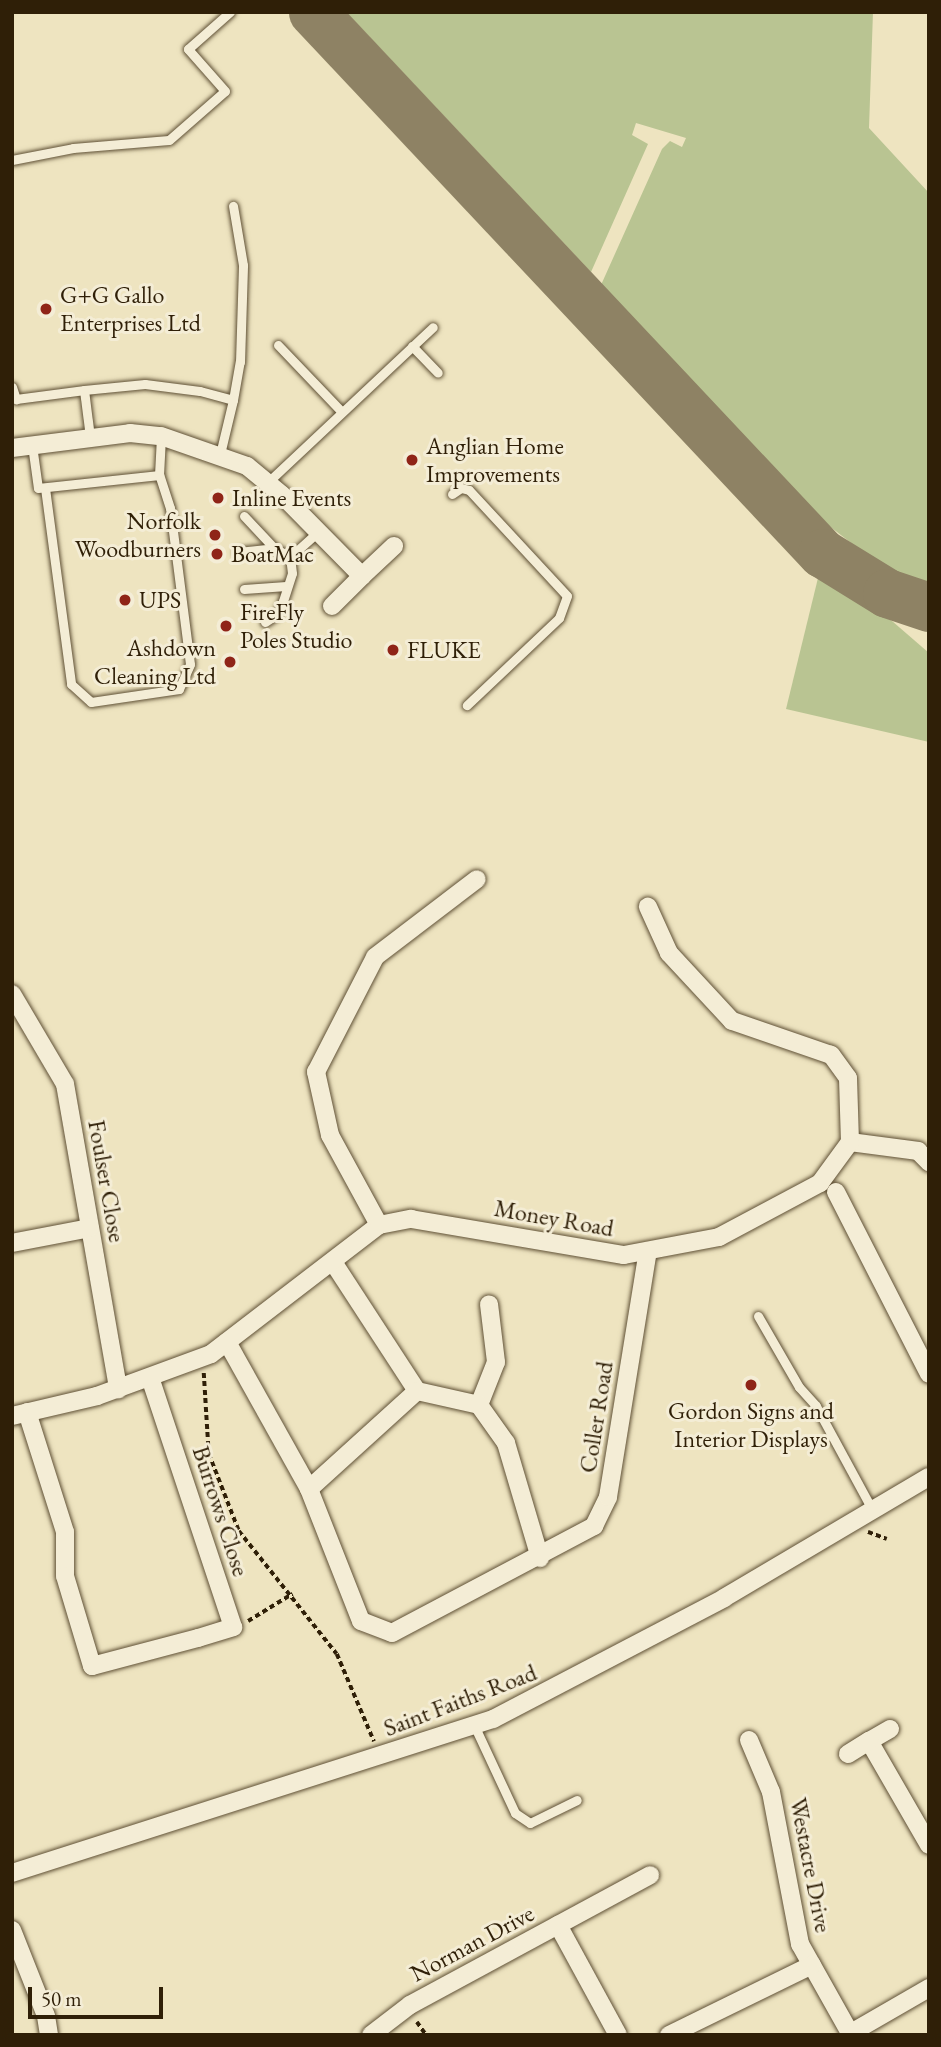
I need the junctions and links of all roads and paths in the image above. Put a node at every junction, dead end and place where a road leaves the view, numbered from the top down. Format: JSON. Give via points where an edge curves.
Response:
{"nodes":[{"id":1,"x":230,"y":12,"type":"edge"},
{"id":2,"x":12,"y":160,"type":"edge"},
{"id":3,"x":233,"y":206,"type":"dead end"},
{"id":4,"x":433,"y":327,"type":"dead end"},
{"id":5,"x":278,"y":345,"type":"dead end"},
{"id":6,"x":412,"y":346,"type":"junction"},
{"id":7,"x":438,"y":373,"type":"dead end"},
{"id":8,"x":12,"y":387,"type":"edge"},
{"id":9,"x":84,"y":390,"type":"junction"},
{"id":10,"x":233,"y":400,"type":"junction"},
{"id":11,"x":341,"y":411,"type":"junction"},
{"id":12,"x":161,"y":436,"type":"junction"},
{"id":13,"x":90,"y":438,"type":"junction"},
{"id":14,"x":32,"y":445,"type":"junction"},
{"id":15,"x":12,"y":448,"type":"edge"},
{"id":16,"x":220,"y":454,"type":"junction"},
{"id":17,"x":159,"y":475,"type":"junction"},
{"id":18,"x":268,"y":482,"type":"junction"},
{"id":19,"x":45,"y":488,"type":"junction"},
{"id":20,"x":452,"y":494,"type":"dead end"},
{"id":21,"x":244,"y":516,"type":"dead end"},
{"id":22,"x":319,"y":531,"type":"junction"},
{"id":23,"x":394,"y":546,"type":"dead end"},
{"id":24,"x":274,"y":548,"type":"junction"},
{"id":25,"x":238,"y":552,"type":"dead end"},
{"id":26,"x":290,"y":557,"type":"junction"},
{"id":27,"x":362,"y":576,"type":"junction"},
{"id":28,"x":286,"y":586,"type":"junction"},
{"id":29,"x":244,"y":589,"type":"dead end"},
{"id":30,"x":332,"y":606,"type":"dead end"},
{"id":31,"x":265,"y":622,"type":"dead end"},
{"id":32,"x":467,"y":705,"type":"dead end"},
{"id":33,"x":477,"y":879,"type":"dead end"},
{"id":34,"x":648,"y":907,"type":"dead end"},
{"id":35,"x":12,"y":994,"type":"edge"},
{"id":36,"x":850,"y":1142,"type":"junction"},
{"id":37,"x":929,"y":1162,"type":"edge"},
{"id":38,"x":836,"y":1192,"type":"dead end"},
{"id":39,"x":379,"y":1225,"type":"junction"},
{"id":40,"x":90,"y":1228,"type":"junction"},
{"id":41,"x":12,"y":1242,"type":"edge"},
{"id":42,"x":648,"y":1251,"type":"junction"},
{"id":43,"x":333,"y":1262,"type":"junction"},
{"id":44,"x":489,"y":1304,"type":"dead end"},
{"id":45,"x":758,"y":1316,"type":"dead end"},
{"id":46,"x":227,"y":1342,"type":"junction"},
{"id":47,"x":203,"y":1357,"type":"junction"},
{"id":48,"x":929,"y":1374,"type":"edge"},
{"id":49,"x":150,"y":1377,"type":"junction"},
{"id":50,"x":118,"y":1389,"type":"junction"},
{"id":51,"x":417,"y":1391,"type":"junction"},
{"id":52,"x":479,"y":1405,"type":"junction"},
{"id":53,"x":20,"y":1414,"type":"edge"},
{"id":54,"x":929,"y":1477,"type":"edge"},
{"id":55,"x":309,"y":1489,"type":"junction"},
{"id":56,"x":872,"y":1509,"type":"junction"},
{"id":57,"x":540,"y":1558,"type":"junction"},
{"id":58,"x":293,"y":1594,"type":"junction"},
{"id":59,"x":233,"y":1627,"type":"junction"},
{"id":60,"x":474,"y":1725,"type":"junction"},
{"id":61,"x":890,"y":1729,"type":"dead end"},
{"id":62,"x":749,"y":1740,"type":"dead end"},
{"id":63,"x":869,"y":1741,"type":"junction"},
{"id":64,"x":848,"y":1754,"type":"dead end"},
{"id":65,"x":381,"y":1757,"type":"junction"},
{"id":66,"x":577,"y":1800,"type":"dead end"},
{"id":67,"x":929,"y":1845,"type":"edge"},
{"id":68,"x":12,"y":1873,"type":"edge"},
{"id":69,"x":650,"y":1875,"type":"dead end"},
{"id":70,"x":558,"y":1924,"type":"junction"},
{"id":71,"x":12,"y":1930,"type":"edge"},
{"id":72,"x":812,"y":1965,"type":"junction"},
{"id":73,"x":929,"y":1988,"type":"edge"},
{"id":74,"x":411,"y":2009,"type":"junction"},
{"id":75,"x":851,"y":2034,"type":"edge"},
{"id":76,"x":49,"y":2035,"type":"edge"},
{"id":77,"x":371,"y":2035,"type":"edge"},
{"id":78,"x":426,"y":2035,"type":"edge"},
{"id":79,"x":618,"y":2035,"type":"edge"},
{"id":80,"x":669,"y":2035,"type":"edge"}],
"edges":[{"from":1,"to":2,"type":"lane","via":[[188,49],[225,91],[169,139],[73,148]]},
{"from":3,"to":10,"type":"lane","via":[[243,265],[240,362]]},
{"from":4,"to":6,"type":"lane"},
{"from":5,"to":11,"type":"lane"},
{"from":6,"to":7,"type":"lane"},
{"from":6,"to":11,"type":"lane"},
{"from":8,"to":9,"type":"lane","via":[[16,399]]},
{"from":9,"to":10,"type":"lane","via":[[145,384]]},
{"from":9,"to":13,"type":"lane"},
{"from":10,"to":16,"type":"lane"},
{"from":11,"to":18,"type":"lane"},
{"from":12,"to":13,"type":"street","via":[[130,433]]},
{"from":12,"to":16,"type":"street"},
{"from":12,"to":17,"type":"lane"},
{"from":13,"to":14,"type":"street"},
{"from":14,"to":15,"type":"street"},
{"from":14,"to":19,"type":"lane","via":[[38,488]]},
{"from":16,"to":18,"type":"street"},
{"from":17,"to":19,"type":"lane"},
{"from":17,"to":19,"type":"lane","via":[[170,508],[190,664],[179,689],[91,702],[71,684]]},
{"from":18,"to":22,"type":"street"},
{"from":20,"to":32,"type":"lane","via":[[461,488],[469,491],[567,596],[559,618]]},
{"from":21,"to":24,"type":"lane"},
{"from":22,"to":26,"type":"lane"},
{"from":22,"to":27,"type":"street"},
{"from":23,"to":27,"type":"street"},
{"from":24,"to":25,"type":"lane"},
{"from":24,"to":26,"type":"lane"},
{"from":26,"to":28,"type":"lane","via":[[292,573]]},
{"from":27,"to":30,"type":"street"},
{"from":28,"to":29,"type":"lane"},
{"from":28,"to":31,"type":"lane","via":[[277,614]]},
{"from":33,"to":39,"type":"street","via":[[374,957],[316,1072],[330,1135]]},
{"from":34,"to":36,"type":"street","via":[[669,953],[732,1021],[831,1055],[848,1078]]},
{"from":35,"to":40,"type":"street","name":"Foulser Close","via":[[65,1084]]},
{"from":36,"to":37,"type":"street","via":[[918,1151]]},
{"from":36,"to":42,"type":"street","name":"Money Road","via":[[820,1183],[719,1237]]},
{"from":38,"to":48,"type":"street"},
{"from":39,"to":42,"type":"street","name":"Money Road","via":[[411,1219],[624,1255]]},
{"from":39,"to":43,"type":"street","name":"Money Road"},
{"from":40,"to":41,"type":"street"},
{"from":40,"to":50,"type":"street","name":"Foulser Close"},
{"from":42,"to":57,"type":"street","name":"Coller Road","via":[[608,1497],[594,1526]]},
{"from":43,"to":46,"type":"street","name":"Money Road"},
{"from":43,"to":51,"type":"street"},
{"from":44,"to":52,"type":"street","via":[[496,1362]]},
{"from":45,"to":56,"type":"lane","via":[[799,1387],[816,1406]]},
{"from":46,"to":47,"type":"street","name":"Money Road"},
{"from":46,"to":55,"type":"street","name":"Coller Road"},
{"from":47,"to":49,"type":"street","name":"Money Road"},
{"from":47,"to":58,"type":"path","via":[[209,1454],[239,1531]]},
{"from":49,"to":50,"type":"street","name":"Money Road"},
{"from":49,"to":59,"type":"street","name":"Burrows Close"},
{"from":50,"to":53,"type":"street","name":"Money Road"},
{"from":51,"to":52,"type":"street"},
{"from":51,"to":55,"type":"street"},
{"from":52,"to":57,"type":"street","via":[[506,1443]]},
{"from":53,"to":59,"type":"street","via":[[65,1532],[65,1576],[92,1666]]},
{"from":54,"to":56,"type":"street","name":"Saint Faiths Road"},
{"from":55,"to":57,"type":"street","name":"Coller Road","via":[[361,1621],[392,1633]]},
{"from":56,"to":60,"type":"street","name":"Saint Faiths Road","via":[[550,1693]]},
{"from":58,"to":59,"type":"path","via":[[268,1612]]},
{"from":58,"to":65,"type":"path","via":[[338,1654]]},
{"from":60,"to":65,"type":"street","name":"Saint Faiths Road"},
{"from":60,"to":66,"type":"lane","via":[[515,1813],[530,1823]]},
{"from":61,"to":63,"type":"street"},
{"from":62,"to":72,"type":"street","name":"Westacre Drive","via":[[771,1792],[800,1944]]},
{"from":63,"to":64,"type":"street"},
{"from":63,"to":67,"type":"street"},
{"from":65,"to":68,"type":"street","name":"Saint Faiths Road"},
{"from":69,"to":70,"type":"street","name":"Norman Drive"},
{"from":70,"to":74,"type":"street","name":"Norman Drive"},
{"from":70,"to":79,"type":"street","name":"Norman Drive"},
{"from":71,"to":76,"type":"street"},
{"from":72,"to":75,"type":"street","name":"Westacre Drive"},
{"from":72,"to":80,"type":"street"},
{"from":73,"to":75,"type":"street","name":"Westacre Drive"},
{"from":74,"to":77,"type":"street","name":"Norman Drive"},
{"from":74,"to":78,"type":"path"}]}
